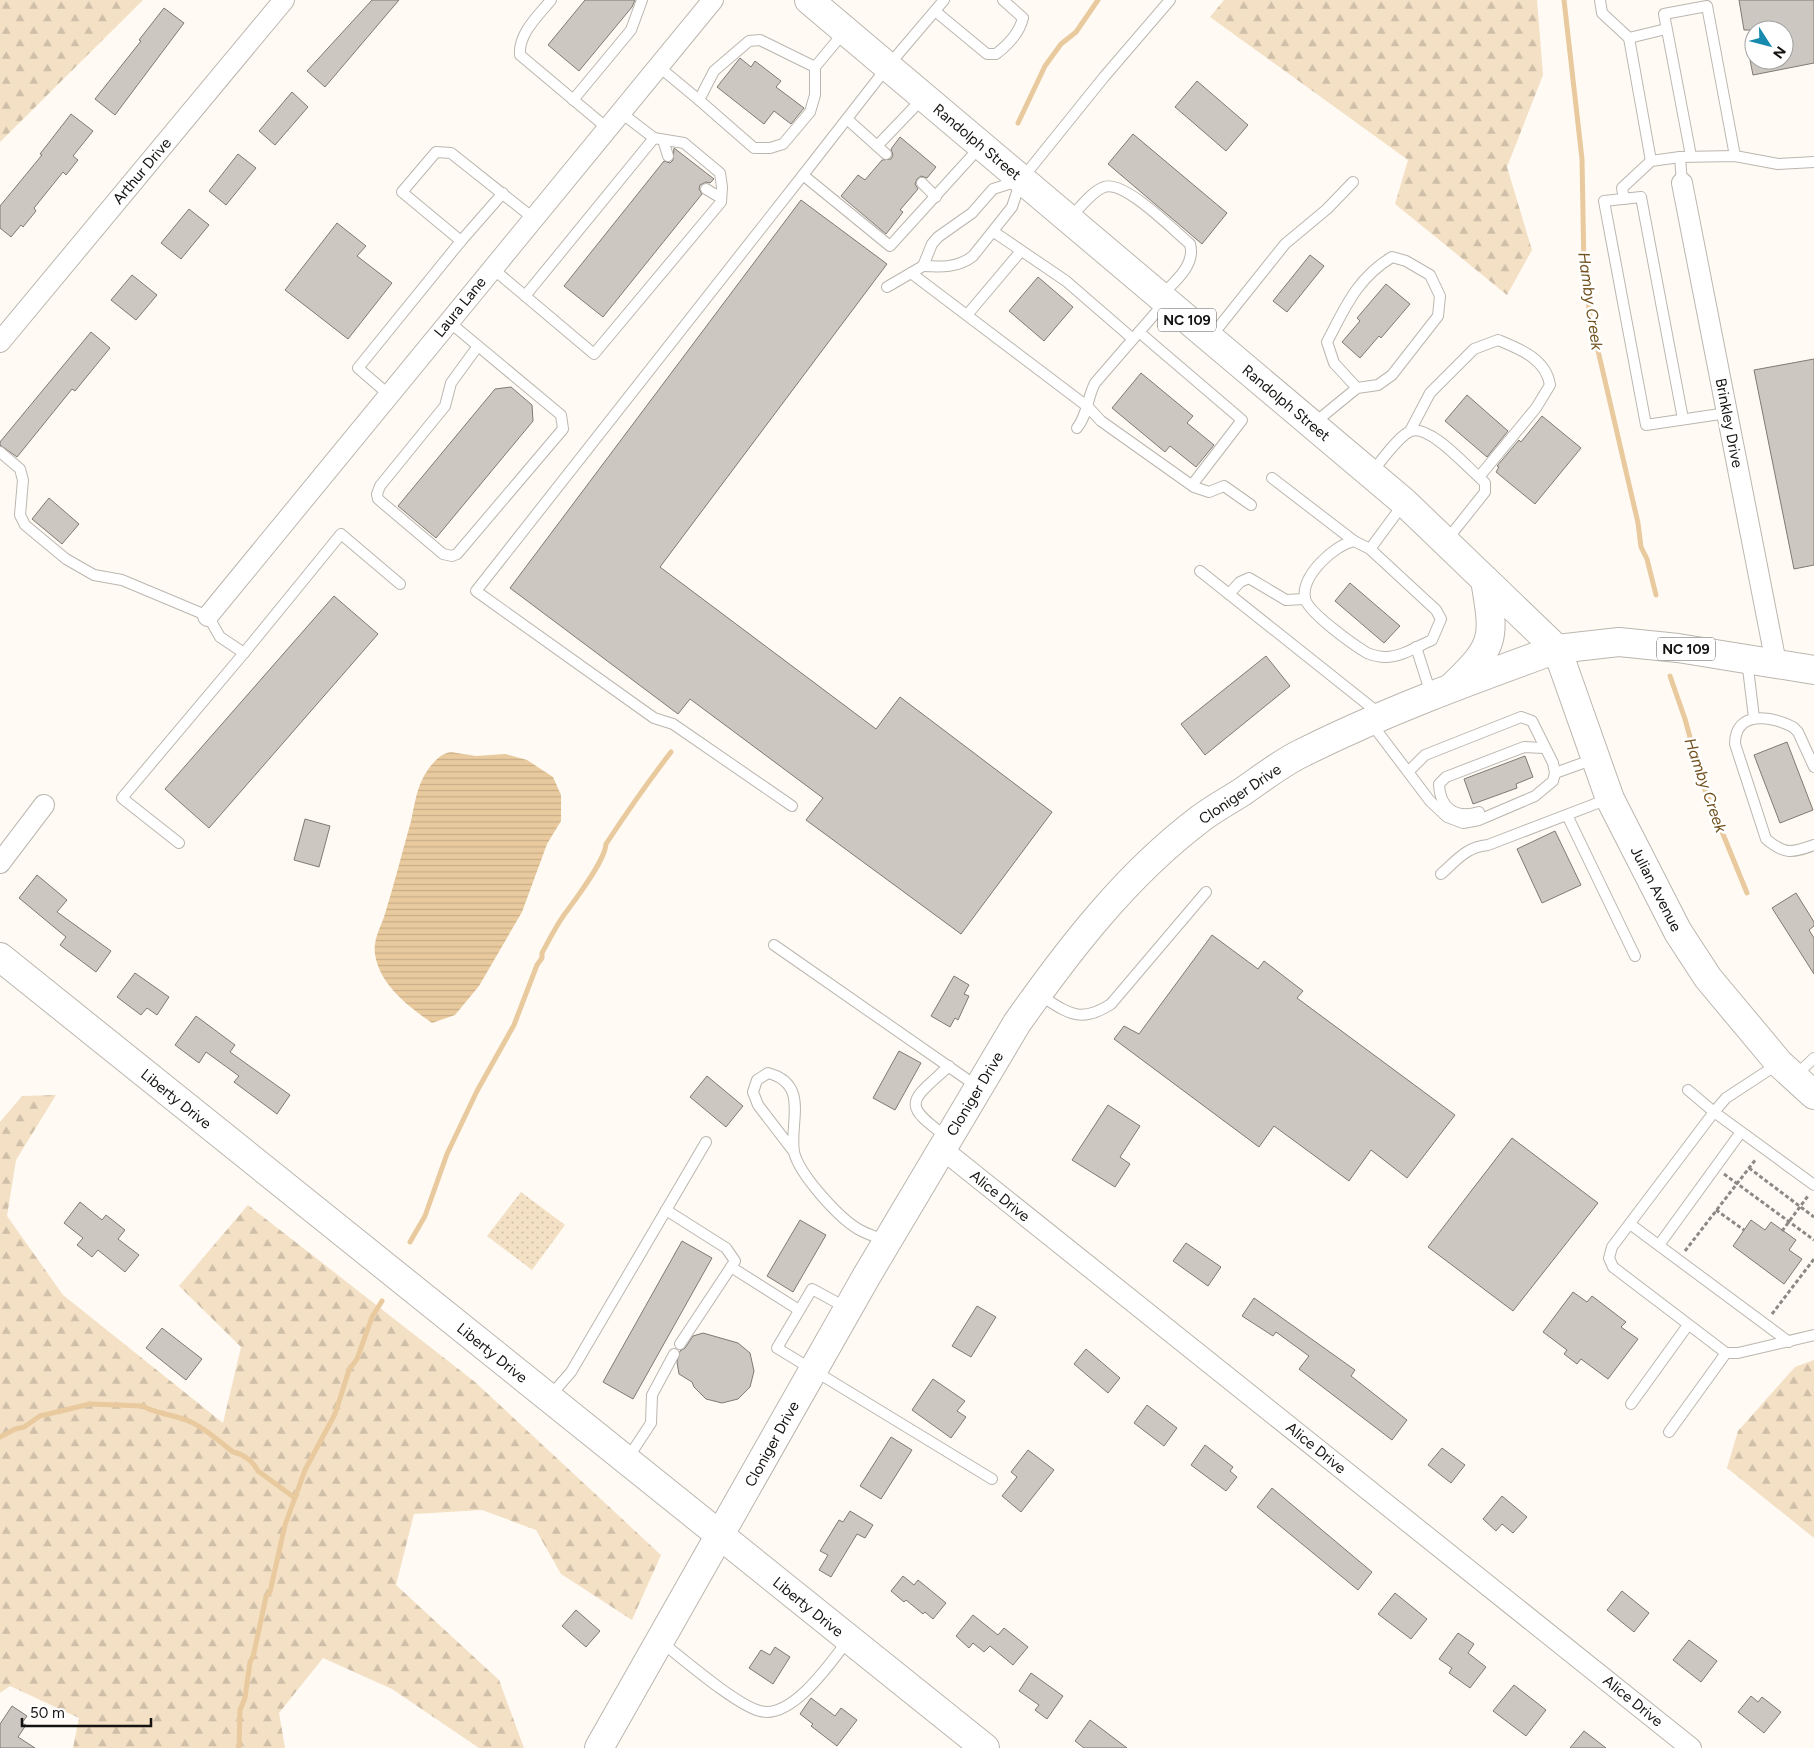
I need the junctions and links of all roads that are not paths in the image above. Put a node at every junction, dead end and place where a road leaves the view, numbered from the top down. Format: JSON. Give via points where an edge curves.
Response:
{"nodes":[{"id":1,"x":284,"y":0,"type":"edge"},
{"id":2,"x":551,"y":0,"type":"edge"},
{"id":3,"x":642,"y":0,"type":"edge"},
{"id":4,"x":713,"y":0,"type":"edge"},
{"id":5,"x":809,"y":0,"type":"edge"},
{"id":6,"x":944,"y":0,"type":"edge"},
{"id":7,"x":1003,"y":0,"type":"edge"},
{"id":8,"x":1170,"y":0,"type":"edge"},
{"id":9,"x":1600,"y":0,"type":"edge"},
{"id":10,"x":935,"y":11,"type":"junction"},
{"id":11,"x":1666,"y":29,"type":"junction"},
{"id":12,"x":845,"y":31,"type":"junction"},
{"id":13,"x":1629,"y":38,"type":"junction"},
{"id":14,"x":658,"y":66,"type":"junction"},
{"id":15,"x":888,"y":66,"type":"junction"},
{"id":16,"x":815,"y":67,"type":"junction"},
{"id":17,"x":924,"y":97,"type":"junction"},
{"id":18,"x":573,"y":100,"type":"junction"},
{"id":19,"x":699,"y":100,"type":"junction"},
{"id":20,"x":620,"y":112,"type":"junction"},
{"id":21,"x":847,"y":119,"type":"junction"},
{"id":22,"x":607,"y":128,"type":"junction"},
{"id":23,"x":658,"y":139,"type":"junction"},
{"id":24,"x":878,"y":146,"type":"junction"},
{"id":25,"x":981,"y":146,"type":"junction"},
{"id":26,"x":886,"y":154,"type":"dead end"},
{"id":27,"x":668,"y":156,"type":"dead end"},
{"id":28,"x":1691,"y":156,"type":"junction"},
{"id":29,"x":1735,"y":156,"type":"junction"},
{"id":30,"x":1680,"y":157,"type":"junction"},
{"id":31,"x":1651,"y":161,"type":"junction"},
{"id":32,"x":1814,"y":162,"type":"edge"},
{"id":33,"x":803,"y":175,"type":"junction"},
{"id":34,"x":1022,"y":180,"type":"junction"},
{"id":35,"x":1353,"y":182,"type":"dead end"},
{"id":36,"x":922,"y":183,"type":"dead end"},
{"id":37,"x":1682,"y":184,"type":"joint"},
{"id":38,"x":706,"y":189,"type":"dead end"},
{"id":39,"x":503,"y":194,"type":"junction"},
{"id":40,"x":936,"y":197,"type":"junction"},
{"id":41,"x":721,"y":198,"type":"junction"},
{"id":42,"x":1624,"y":199,"type":"junction"},
{"id":43,"x":534,"y":218,"type":"junction"},
{"id":44,"x":1068,"y":219,"type":"junction"},
{"id":45,"x":994,"y":232,"type":"junction"},
{"id":46,"x":461,"y":241,"type":"junction"},
{"id":47,"x":1021,"y":251,"type":"junction"},
{"id":48,"x":923,"y":266,"type":"junction"},
{"id":49,"x":492,"y":268,"type":"junction"},
{"id":50,"x":910,"y":274,"type":"junction"},
{"id":51,"x":887,"y":287,"type":"dead end"},
{"id":52,"x":525,"y":296,"type":"junction"},
{"id":53,"x":1163,"y":299,"type":"junction"},
{"id":54,"x":968,"y":315,"type":"junction"},
{"id":55,"x":448,"y":321,"type":"junction"},
{"id":56,"x":1136,"y":335,"type":"junction"},
{"id":57,"x":1209,"y":338,"type":"junction"},
{"id":58,"x":0,"y":342,"type":"edge"},
{"id":59,"x":478,"y":346,"type":"junction"},
{"id":60,"x":1357,"y":388,"type":"junction"},
{"id":61,"x":388,"y":394,"type":"junction"},
{"id":62,"x":1088,"y":407,"type":"junction"},
{"id":63,"x":1727,"y":413,"type":"junction"},
{"id":64,"x":1683,"y":419,"type":"junction"},
{"id":65,"x":1312,"y":425,"type":"junction"},
{"id":66,"x":1077,"y":428,"type":"dead end"},
{"id":67,"x":1410,"y":431,"type":"junction"},
{"id":68,"x":0,"y":452,"type":"edge"},
{"id":69,"x":1370,"y":474,"type":"junction"},
{"id":70,"x":1479,"y":477,"type":"junction"},
{"id":71,"x":1272,"y":478,"type":"dead end"},
{"id":72,"x":1192,"y":485,"type":"junction"},
{"id":73,"x":1404,"y":502,"type":"junction"},
{"id":74,"x":1251,"y":504,"type":"dead end"},
{"id":75,"x":1354,"y":540,"type":"junction"},
{"id":76,"x":1445,"y":542,"type":"junction"},
{"id":77,"x":1370,"y":549,"type":"junction"},
{"id":78,"x":1200,"y":571,"type":"dead end"},
{"id":79,"x":1485,"y":580,"type":"junction"},
{"id":80,"x":400,"y":584,"type":"dead end"},
{"id":81,"x":1229,"y":594,"type":"junction"},
{"id":82,"x":1305,"y":599,"type":"junction"},
{"id":83,"x":208,"y":616,"type":"junction"},
{"id":84,"x":1416,"y":647,"type":"junction"},
{"id":85,"x":1557,"y":648,"type":"junction"},
{"id":86,"x":244,"y":653,"type":"junction"},
{"id":87,"x":1747,"y":659,"type":"junction"},
{"id":88,"x":1776,"y":663,"type":"junction"},
{"id":89,"x":1814,"y":670,"type":"edge"},
{"id":90,"x":1442,"y":691,"type":"junction"},
{"id":91,"x":1754,"y":718,"type":"junction"},
{"id":92,"x":1377,"y":719,"type":"junction"},
{"id":93,"x":1544,"y":748,"type":"junction"},
{"id":94,"x":1597,"y":758,"type":"junction"},
{"id":95,"x":1814,"y":767,"type":"edge"},
{"id":96,"x":1409,"y":771,"type":"junction"},
{"id":97,"x":1555,"y":773,"type":"junction"},
{"id":98,"x":1535,"y":796,"type":"junction"},
{"id":99,"x":1610,"y":798,"type":"junction"},
{"id":100,"x":44,"y":805,"type":"dead end"},
{"id":101,"x":792,"y":806,"type":"dead end"},
{"id":102,"x":1568,"y":815,"type":"junction"},
{"id":103,"x":179,"y":843,"type":"dead end"},
{"id":104,"x":1814,"y":845,"type":"edge"},
{"id":105,"x":0,"y":863,"type":"edge"},
{"id":106,"x":1441,"y":874,"type":"dead end"},
{"id":107,"x":1206,"y":892,"type":"dead end"},
{"id":108,"x":774,"y":946,"type":"dead end"},
{"id":109,"x":1634,"y":956,"type":"dead end"},
{"id":110,"x":0,"y":957,"type":"edge"},
{"id":111,"x":1038,"y":994,"type":"junction"},
{"id":112,"x":1814,"y":1058,"type":"edge"},
{"id":113,"x":948,"y":1066,"type":"junction"},
{"id":114,"x":1796,"y":1078,"type":"edge"},
{"id":115,"x":979,"y":1087,"type":"junction"},
{"id":116,"x":1688,"y":1090,"type":"dead end"},
{"id":117,"x":1714,"y":1112,"type":"junction"},
{"id":118,"x":1741,"y":1132,"type":"junction"},
{"id":119,"x":706,"y":1142,"type":"dead end"},
{"id":120,"x":945,"y":1143,"type":"junction"},
{"id":121,"x":794,"y":1152,"type":"junction"},
{"id":122,"x":1812,"y":1189,"type":"edge"},
{"id":123,"x":666,"y":1210,"type":"junction"},
{"id":124,"x":1630,"y":1224,"type":"junction"},
{"id":125,"x":887,"y":1241,"type":"junction"},
{"id":126,"x":1659,"y":1245,"type":"junction"},
{"id":127,"x":731,"y":1267,"type":"junction"},
{"id":128,"x":848,"y":1309,"type":"junction"},
{"id":129,"x":799,"y":1310,"type":"junction"},
{"id":130,"x":1688,"y":1326,"type":"junction"},
{"id":131,"x":1814,"y":1335,"type":"edge"},
{"id":132,"x":1789,"y":1342,"type":"junction"},
{"id":133,"x":680,"y":1344,"type":"dead end"},
{"id":134,"x":1726,"y":1353,"type":"junction"},
{"id":135,"x":674,"y":1354,"type":"dead end"},
{"id":136,"x":814,"y":1370,"type":"junction"},
{"id":137,"x":548,"y":1398,"type":"junction"},
{"id":138,"x":1631,"y":1404,"type":"dead end"},
{"id":139,"x":1669,"y":1432,"type":"dead end"},
{"id":140,"x":626,"y":1461,"type":"junction"},
{"id":141,"x":992,"y":1479,"type":"dead end"},
{"id":142,"x":720,"y":1536,"type":"junction"},
{"id":143,"x":849,"y":1639,"type":"junction"},
{"id":144,"x":660,"y":1641,"type":"junction"},
{"id":145,"x":599,"y":1748,"type":"edge"},
{"id":146,"x":985,"y":1748,"type":"edge"},
{"id":147,"x":1691,"y":1748,"type":"edge"}],
"edges":[{"from":1,"to":58,"type":"street","name":"Arthur Drive"},
{"from":2,"to":18,"type":"lane","via":[[524,34],[519,46],[520,56]]},
{"from":3,"to":18,"type":"lane","via":[[631,30]]},
{"from":4,"to":14,"type":"street","name":"Laura Lane"},
{"from":5,"to":12,"type":"main road","name":"Randolph Street","number":"NC 109"},
{"from":6,"to":10,"type":"lane"},
{"from":7,"to":10,"type":"lane","via":[[1023,18],[1006,46],[996,54],[987,54]]},
{"from":8,"to":34,"type":"lane","via":[[1104,76]]},
{"from":9,"to":13,"type":"lane","via":[[1602,13]]},
{"from":10,"to":15,"type":"lane"},
{"from":11,"to":13,"type":"lane"},
{"from":11,"to":28,"type":"lane"},
{"from":11,"to":29,"type":"lane","via":[[1664,14],[1707,6]]},
{"from":12,"to":15,"type":"main road","name":"Randolph Street","number":"NC 109"},
{"from":12,"to":16,"type":"lane"},
{"from":13,"to":31,"type":"lane"},
{"from":14,"to":19,"type":"lane"},
{"from":14,"to":20,"type":"street","name":"Laura Lane"},
{"from":15,"to":17,"type":"main road","name":"Randolph Street","number":"NC 109"},
{"from":15,"to":21,"type":"lane"},
{"from":16,"to":19,"type":"lane","via":[[760,40],[749,40],[714,71]]},
{"from":16,"to":19,"type":"lane","via":[[815,95],[810,112],[783,144],[770,148],[754,148]]},
{"from":17,"to":24,"type":"lane"},
{"from":17,"to":25,"type":"main road","name":"Randolph Street","number":"NC 109"},
{"from":18,"to":22,"type":"lane"},
{"from":20,"to":22,"type":"street","name":"Laura Lane"},
{"from":20,"to":23,"type":"lane"},
{"from":21,"to":24,"type":"lane"},
{"from":21,"to":33,"type":"lane"},
{"from":22,"to":43,"type":"street","name":"Laura Lane"},
{"from":23,"to":27,"type":"lane"},
{"from":23,"to":41,"type":"lane","via":[[684,142],[720,173]]},
{"from":23,"to":52,"type":"lane"},
{"from":24,"to":26,"type":"lane"},
{"from":25,"to":34,"type":"main road","name":"Randolph Street","number":"NC 109"},
{"from":25,"to":40,"type":"lane"},
{"from":28,"to":29,"type":"lane"},
{"from":28,"to":30,"type":"lane"},
{"from":29,"to":32,"type":"lane","via":[[1778,164]]},
{"from":30,"to":31,"type":"lane"},
{"from":30,"to":37,"type":"lane"},
{"from":31,"to":42,"type":"lane","via":[[1622,188]]},
{"from":33,"to":40,"type":"lane","via":[[890,246]]},
{"from":33,"to":101,"type":"lane","via":[[476,590],[654,718],[673,724]]},
{"from":34,"to":44,"type":"main road","name":"Randolph Street","number":"NC 109"},
{"from":34,"to":45,"type":"lane","via":[[1012,207]]},
{"from":34,"to":48,"type":"lane","via":[[993,189],[972,212],[938,237]]},
{"from":35,"to":57,"type":"lane","via":[[1328,209],[1285,244]]},
{"from":36,"to":40,"type":"lane"},
{"from":37,"to":63,"type":"street","name":"Brinkley Drive"},
{"from":38,"to":41,"type":"lane"},
{"from":39,"to":43,"type":"lane"},
{"from":39,"to":46,"type":"lane"},
{"from":39,"to":46,"type":"lane","via":[[451,153],[436,152],[402,192]]},
{"from":41,"to":52,"type":"lane","via":[[721,202],[594,354]]},
{"from":42,"to":64,"type":"lane","via":[[1641,197]]},
{"from":42,"to":64,"type":"lane","via":[[1604,200],[1646,425]]},
{"from":43,"to":49,"type":"street","name":"Laura Lane"},
{"from":44,"to":53,"type":"main road","name":"Randolph Street","number":"NC 109"},
{"from":44,"to":53,"type":"lane","via":[[1098,190],[1114,186],[1128,193],[1190,244],[1191,259]]},
{"from":45,"to":47,"type":"lane"},
{"from":45,"to":48,"type":"lane","via":[[965,262],[945,268]]},
{"from":46,"to":61,"type":"lane","via":[[358,368]]},
{"from":47,"to":54,"type":"lane"},
{"from":47,"to":56,"type":"lane","via":[[1036,258]]},
{"from":48,"to":50,"type":"lane"},
{"from":49,"to":52,"type":"lane"},
{"from":49,"to":55,"type":"street","name":"Laura Lane"},
{"from":50,"to":51,"type":"lane"},
{"from":50,"to":54,"type":"lane"},
{"from":53,"to":56,"type":"lane"},
{"from":53,"to":57,"type":"main road","name":"Randolph Street","number":"NC 109"},
{"from":54,"to":62,"type":"lane"},
{"from":55,"to":59,"type":"lane"},
{"from":55,"to":61,"type":"street","name":"Laura Lane"},
{"from":56,"to":62,"type":"lane","via":[[1095,383],[1089,394]]},
{"from":56,"to":72,"type":"lane","via":[[1242,420]]},
{"from":57,"to":65,"type":"main road","name":"Randolph Street","number":"NC 109"},
{"from":59,"to":59,"type":"lane","via":[[561,415],[563,429],[452,556],[442,554],[378,499],[377,494],[380,486],[445,406],[451,383]]},
{"from":60,"to":60,"type":"lane","via":[[1378,385],[1392,375],[1438,316],[1440,296],[1430,275],[1406,261],[1392,257],[1375,267],[1353,292],[1327,342],[1334,363]]},
{"from":60,"to":65,"type":"lane"},
{"from":61,"to":83,"type":"street","name":"Laura Lane"},
{"from":62,"to":66,"type":"lane","via":[[1086,417]]},
{"from":62,"to":72,"type":"lane","via":[[1101,421]]},
{"from":63,"to":64,"type":"lane"},
{"from":63,"to":88,"type":"street","name":"Brinkley Drive"},
{"from":65,"to":69,"type":"main road","name":"Randolph Street","number":"NC 109"},
{"from":67,"to":69,"type":"lane"},
{"from":67,"to":70,"type":"lane","via":[[1425,431]]},
{"from":67,"to":70,"type":"lane","via":[[1430,393],[1474,349],[1498,340],[1529,353],[1548,376],[1550,385],[1536,408]]},
{"from":68,"to":83,"type":"lane","via":[[20,469],[23,480],[20,516],[25,525],[66,559],[94,575],[122,580]]},
{"from":69,"to":73,"type":"main road","name":"Randolph Street","number":"NC 109"},
{"from":70,"to":76,"type":"lane","via":[[1485,483],[1484,492]]},
{"from":71,"to":75,"type":"lane"},
{"from":72,"to":74,"type":"lane","via":[[1209,492],[1224,486]]},
{"from":73,"to":76,"type":"main road","name":"Randolph Street","number":"NC 109"},
{"from":73,"to":77,"type":"lane"},
{"from":75,"to":77,"type":"lane"},
{"from":75,"to":82,"type":"lane","via":[[1337,547],[1316,569],[1305,584]]},
{"from":76,"to":79,"type":"main road","name":"Randolph Street","number":"NC 109"},
{"from":77,"to":84,"type":"lane","via":[[1436,610],[1441,619],[1432,640]]},
{"from":78,"to":81,"type":"lane"},
{"from":79,"to":85,"type":"main road","name":"Randolph Street","number":"NC 109"},
{"from":79,"to":90,"type":"main road","via":[[1492,624],[1490,638],[1472,668]]},
{"from":80,"to":86,"type":"lane","via":[[341,534]]},
{"from":81,"to":82,"type":"lane","via":[[1249,578],[1286,600]]},
{"from":81,"to":92,"type":"lane"},
{"from":82,"to":84,"type":"lane","via":[[1313,612],[1369,654],[1386,657]]},
{"from":83,"to":86,"type":"lane","via":[[220,637]]},
{"from":84,"to":90,"type":"lane"},
{"from":85,"to":87,"type":"main road","number":"NC 109","via":[[1619,642]]},
{"from":85,"to":90,"type":"main road","name":"Cloniger Drive"},
{"from":85,"to":94,"type":"main road","name":"Julian Avenue"},
{"from":86,"to":103,"type":"lane","via":[[122,798]]},
{"from":87,"to":88,"type":"main road","number":"NC 109"},
{"from":87,"to":91,"type":"lane"},
{"from":88,"to":89,"type":"main road","number":"NC 109"},
{"from":90,"to":92,"type":"main road","name":"Cloniger Drive"},
{"from":91,"to":95,"type":"lane","via":[[1793,727]]},
{"from":91,"to":104,"type":"lane","via":[[1743,722],[1735,744],[1766,839],[1775,848],[1790,852]]},
{"from":92,"to":96,"type":"lane"},
{"from":92,"to":111,"type":"main road","name":"Cloniger Drive","via":[[1300,754],[1200,818],[1113,899],[1074,944]]},
{"from":93,"to":96,"type":"lane","via":[[1532,721],[1521,717],[1426,755]]},
{"from":93,"to":97,"type":"lane"},
{"from":93,"to":98,"type":"lane","via":[[1524,747],[1446,777],[1439,784],[1445,806],[1464,815],[1486,810],[1526,792]]},
{"from":94,"to":97,"type":"lane"},
{"from":94,"to":99,"type":"main road","name":"Julian Avenue"},
{"from":96,"to":98,"type":"lane","via":[[1430,801],[1447,817],[1463,823],[1479,820]]},
{"from":97,"to":98,"type":"lane","via":[[1553,781]]},
{"from":99,"to":102,"type":"lane"},
{"from":99,"to":114,"type":"main road","name":"Julian Avenue","via":[[1678,932],[1708,978]]},
{"from":100,"to":105,"type":"street"},
{"from":102,"to":106,"type":"lane","via":[[1488,845],[1475,846],[1461,854]]},
{"from":102,"to":109,"type":"lane"},
{"from":107,"to":111,"type":"lane","via":[[1121,994],[1099,1012],[1084,1016],[1075,1014]]},
{"from":108,"to":113,"type":"lane"},
{"from":110,"to":137,"type":"main road","name":"Liberty Drive"},
{"from":111,"to":115,"type":"main road","name":"Cloniger Drive"},
{"from":112,"to":114,"type":"lane"},
{"from":113,"to":115,"type":"lane"},
{"from":113,"to":120,"type":"lane","via":[[922,1091],[915,1108]]},
{"from":114,"to":117,"type":"lane","via":[[1726,1098]]},
{"from":115,"to":120,"type":"main road","name":"Cloniger Drive"},
{"from":116,"to":117,"type":"lane"},
{"from":117,"to":118,"type":"lane"},
{"from":117,"to":124,"type":"lane"},
{"from":118,"to":122,"type":"lane"},
{"from":118,"to":126,"type":"lane"},
{"from":119,"to":123,"type":"lane"},
{"from":120,"to":125,"type":"main road","name":"Cloniger Drive"},
{"from":120,"to":147,"type":"street","name":"Alice Drive"},
{"from":121,"to":121,"type":"lane","via":[[758,1105],[753,1092],[757,1080],[768,1073],[789,1085],[795,1100]]},
{"from":121,"to":125,"type":"lane","via":[[806,1175],[838,1213],[858,1229]]},
{"from":123,"to":127,"type":"lane","via":[[726,1248],[735,1261]]},
{"from":123,"to":137,"type":"lane","via":[[571,1372]]},
{"from":124,"to":126,"type":"lane"},
{"from":124,"to":130,"type":"lane","via":[[1612,1248],[1609,1258],[1613,1267]]},
{"from":125,"to":128,"type":"main road","name":"Cloniger Drive"},
{"from":126,"to":132,"type":"lane"},
{"from":127,"to":129,"type":"lane"},
{"from":127,"to":133,"type":"lane"},
{"from":128,"to":129,"type":"lane","via":[[812,1288]]},
{"from":128,"to":136,"type":"main road","name":"Cloniger Drive"},
{"from":129,"to":136,"type":"lane","via":[[777,1348]]},
{"from":130,"to":134,"type":"lane"},
{"from":130,"to":138,"type":"lane"},
{"from":131,"to":132,"type":"lane"},
{"from":132,"to":134,"type":"lane"},
{"from":134,"to":139,"type":"lane"},
{"from":135,"to":140,"type":"lane","via":[[652,1395],[651,1423]]},
{"from":136,"to":141,"type":"lane"},
{"from":136,"to":142,"type":"main road","name":"Cloniger Drive"},
{"from":137,"to":140,"type":"main road","name":"Liberty Drive"},
{"from":140,"to":142,"type":"main road","name":"Liberty Drive"},
{"from":142,"to":143,"type":"main road","name":"Liberty Drive"},
{"from":142,"to":144,"type":"main road","name":"Cloniger Drive"},
{"from":143,"to":144,"type":"lane","via":[[811,1688],[791,1703],[761,1712],[731,1694]]},
{"from":143,"to":146,"type":"main road","name":"Liberty Drive"},
{"from":144,"to":145,"type":"main road","name":"Cloniger Drive"}]}
